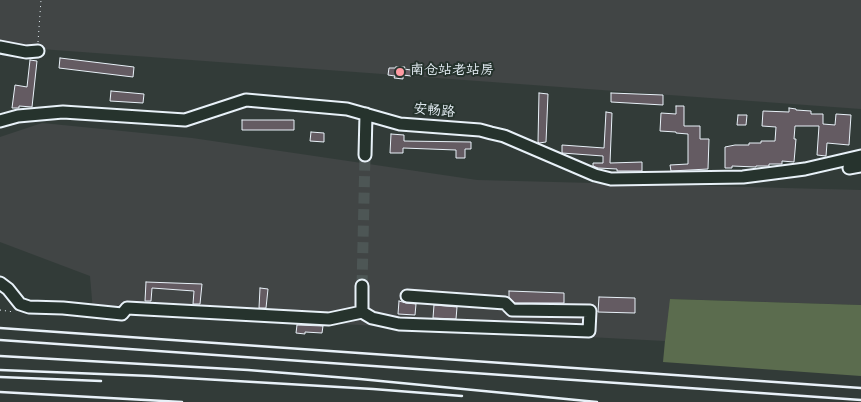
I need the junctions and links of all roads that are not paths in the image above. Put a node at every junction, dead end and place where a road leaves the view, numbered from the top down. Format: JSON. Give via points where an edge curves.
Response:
{"nodes":[{"id":1,"x":0,"y":47,"type":"edge"},
{"id":2,"x":38,"y":51,"type":"road end"},
{"id":3,"x":366,"y":114,"type":"junction"},
{"id":4,"x":0,"y":121,"type":"edge"},
{"id":5,"x":365,"y":156,"type":"tunnel mouth"},
{"id":6,"x":861,"y":156,"type":"edge"},
{"id":7,"x":861,"y":166,"type":"edge"},
{"id":8,"x":849,"y":168,"type":"dead end"},
{"id":9,"x":0,"y":283,"type":"edge"},
{"id":10,"x":362,"y":286,"type":"tunnel mouth"},
{"id":11,"x":407,"y":296,"type":"dead end"},
{"id":12,"x":362,"y":312,"type":"junction"}],
"edges":[{"from":1,"to":2,"type":"street"},
{"from":3,"to":4,"type":"street","name":"安畅路","via":[[346,109],[246,100],[185,120],[62,112]]},
{"from":3,"to":5,"type":"street"},
{"from":3,"to":6,"type":"street","name":"安畅路","via":[[400,124],[480,130],[504,136],[611,179],[743,177],[806,169]]},
{"from":7,"to":8,"type":"street"},
{"from":9,"to":12,"type":"street","via":[[20,304],[34,307],[122,314],[127,308],[329,319]]},
{"from":10,"to":12,"type":"street"},
{"from":11,"to":12,"type":"street","via":[[506,303],[512,310],[590,311],[589,332],[399,324],[372,318]]}]}
